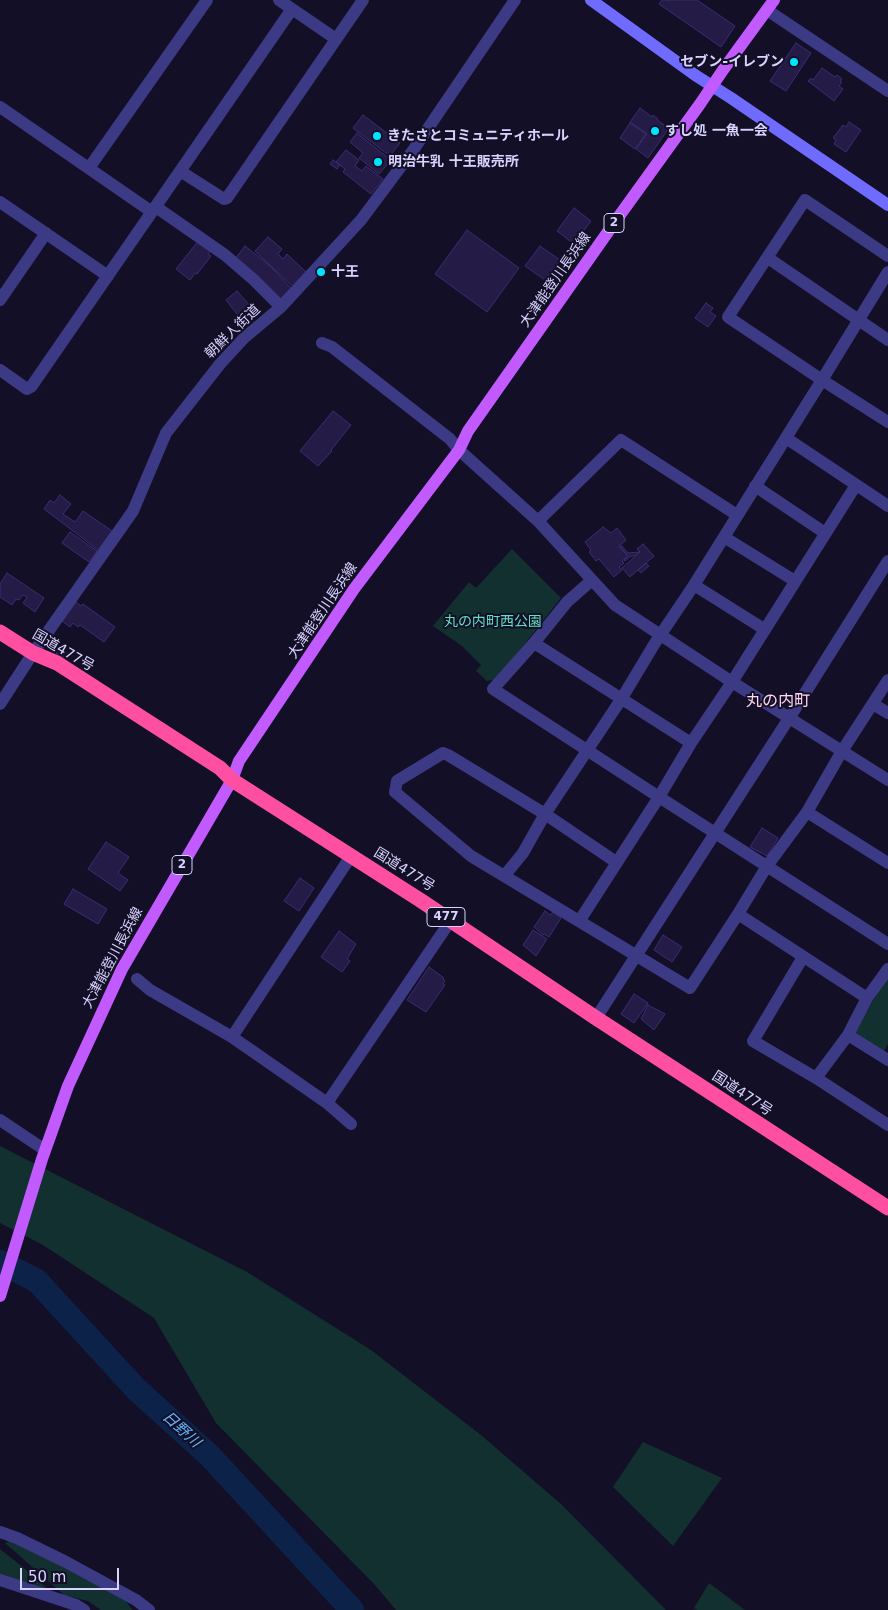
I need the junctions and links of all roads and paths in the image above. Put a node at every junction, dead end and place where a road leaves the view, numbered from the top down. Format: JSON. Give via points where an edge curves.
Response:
{"nodes":[{"id":1,"x":207,"y":0,"type":"edge"},
{"id":2,"x":279,"y":0,"type":"edge"},
{"id":3,"x":363,"y":0,"type":"edge"},
{"id":4,"x":515,"y":0,"type":"edge"},
{"id":5,"x":590,"y":0,"type":"edge"},
{"id":6,"x":771,"y":5,"type":"edge"},
{"id":7,"x":292,"y":9,"type":"junction"},
{"id":8,"x":336,"y":39,"type":"junction"},
{"id":9,"x":713,"y":86,"type":"junction"},
{"id":10,"x":888,"y":91,"type":"edge"},
{"id":11,"x":0,"y":107,"type":"edge"},
{"id":12,"x":89,"y":168,"type":"junction"},
{"id":13,"x":180,"y":171,"type":"junction"},
{"id":14,"x":0,"y":202,"type":"edge"},
{"id":15,"x":888,"y":205,"type":"edge"},
{"id":16,"x":154,"y":209,"type":"junction"},
{"id":17,"x":46,"y":233,"type":"junction"},
{"id":18,"x":888,"y":256,"type":"edge"},
{"id":19,"x":768,"y":258,"type":"junction"},
{"id":20,"x":888,"y":272,"type":"edge"},
{"id":21,"x":108,"y":276,"type":"junction"},
{"id":22,"x":0,"y":300,"type":"edge"},
{"id":23,"x":281,"y":307,"type":"junction"},
{"id":24,"x":859,"y":320,"type":"junction"},
{"id":25,"x":888,"y":340,"type":"edge"},
{"id":26,"x":322,"y":343,"type":"dead end"},
{"id":27,"x":0,"y":370,"type":"edge"},
{"id":28,"x":822,"y":380,"type":"junction"},
{"id":29,"x":888,"y":422,"type":"edge"},
{"id":30,"x":786,"y":438,"type":"junction"},
{"id":31,"x":459,"y":450,"type":"junction"},
{"id":32,"x":856,"y":485,"type":"junction"},
{"id":33,"x":755,"y":486,"type":"junction"},
{"id":34,"x":888,"y":506,"type":"edge"},
{"id":35,"x":737,"y":515,"type":"junction"},
{"id":36,"x":538,"y":521,"type":"junction"},
{"id":37,"x":825,"y":533,"type":"junction"},
{"id":38,"x":724,"y":537,"type":"junction"},
{"id":39,"x":888,"y":561,"type":"edge"},
{"id":40,"x":592,"y":580,"type":"junction"},
{"id":41,"x":794,"y":581,"type":"junction"},
{"id":42,"x":694,"y":585,"type":"junction"},
{"id":43,"x":764,"y":629,"type":"junction"},
{"id":44,"x":0,"y":632,"type":"edge"},
{"id":45,"x":660,"y":635,"type":"junction"},
{"id":46,"x":534,"y":643,"type":"junction"},
{"id":47,"x":33,"y":653,"type":"junction"},
{"id":48,"x":888,"y":680,"type":"edge"},
{"id":49,"x":732,"y":682,"type":"junction"},
{"id":50,"x":622,"y":698,"type":"junction"},
{"id":51,"x":0,"y":704,"type":"edge"},
{"id":52,"x":873,"y":704,"type":"junction"},
{"id":53,"x":888,"y":713,"type":"edge"},
{"id":54,"x":789,"y":717,"type":"junction"},
{"id":55,"x":691,"y":743,"type":"junction"},
{"id":56,"x":587,"y":751,"type":"junction"},
{"id":57,"x":842,"y":751,"type":"junction"},
{"id":58,"x":232,"y":780,"type":"junction"},
{"id":59,"x":888,"y":780,"type":"edge"},
{"id":60,"x":659,"y":797,"type":"junction"},
{"id":61,"x":807,"y":812,"type":"junction"},
{"id":62,"x":545,"y":814,"type":"junction"},
{"id":63,"x":715,"y":833,"type":"junction"},
{"id":64,"x":351,"y":856,"type":"junction"},
{"id":65,"x":616,"y":862,"type":"junction"},
{"id":66,"x":888,"y":863,"type":"edge"},
{"id":67,"x":767,"y":866,"type":"junction"},
{"id":68,"x":505,"y":875,"type":"junction"},
{"id":69,"x":738,"y":914,"type":"junction"},
{"id":70,"x":450,"y":920,"type":"junction"},
{"id":71,"x":580,"y":920,"type":"junction"},
{"id":72,"x":888,"y":944,"type":"edge"},
{"id":73,"x":637,"y":956,"type":"junction"},
{"id":74,"x":803,"y":956,"type":"junction"},
{"id":75,"x":888,"y":969,"type":"edge"},
{"id":76,"x":137,"y":979,"type":"dead end"},
{"id":77,"x":868,"y":998,"type":"junction"},
{"id":78,"x":596,"y":1018,"type":"junction"},
{"id":79,"x":848,"y":1035,"type":"junction"},
{"id":80,"x":232,"y":1036,"type":"junction"},
{"id":81,"x":887,"y":1057,"type":"edge"},
{"id":82,"x":816,"y":1078,"type":"junction"},
{"id":83,"x":327,"y":1103,"type":"junction"},
{"id":84,"x":0,"y":1120,"type":"edge"},
{"id":85,"x":351,"y":1124,"type":"dead end"},
{"id":86,"x":888,"y":1125,"type":"edge"},
{"id":87,"x":44,"y":1154,"type":"junction"},
{"id":88,"x":888,"y":1208,"type":"edge"},
{"id":89,"x":0,"y":1296,"type":"edge"},
{"id":90,"x":0,"y":1532,"type":"edge"},
{"id":91,"x":3,"y":1581,"type":"edge"},
{"id":92,"x":84,"y":1610,"type":"edge"},
{"id":93,"x":149,"y":1610,"type":"edge"}],
"edges":[{"from":1,"to":12,"type":"street"},
{"from":2,"to":7,"type":"street"},
{"from":3,"to":8,"type":"street"},
{"from":4,"to":23,"type":"street","name":"朝鮮人街道","via":[[414,149],[361,220]]},
{"from":5,"to":9,"type":"street"},
{"from":6,"to":9,"type":"main road","name":"大津能登川長浜線","number":"2"},
{"from":6,"to":10,"type":"street"},
{"from":7,"to":8,"type":"street"},
{"from":7,"to":13,"type":"street"},
{"from":8,"to":13,"type":"street","via":[[227,198]]},
{"from":9,"to":15,"type":"street"},
{"from":9,"to":31,"type":"main road","name":"大津能登川長浜線","number":"2","via":[[468,431]]},
{"from":11,"to":12,"type":"street"},
{"from":12,"to":16,"type":"street"},
{"from":13,"to":16,"type":"street"},
{"from":14,"to":17,"type":"street"},
{"from":16,"to":21,"type":"street"},
{"from":16,"to":23,"type":"street","via":[[225,255]]},
{"from":17,"to":21,"type":"street"},
{"from":17,"to":22,"type":"street"},
{"from":18,"to":19,"type":"street","via":[[805,200]]},
{"from":19,"to":24,"type":"street"},
{"from":19,"to":28,"type":"street","via":[[728,317]]},
{"from":20,"to":24,"type":"street"},
{"from":21,"to":27,"type":"street","via":[[31,387],[27,388]]},
{"from":23,"to":47,"type":"street","name":"朝鮮人街道","via":[[244,338],[220,364],[166,433],[133,511]]},
{"from":24,"to":25,"type":"street"},
{"from":24,"to":28,"type":"street"},
{"from":26,"to":31,"type":"street","via":[[332,347],[450,439]]},
{"from":28,"to":29,"type":"street"},
{"from":28,"to":30,"type":"street"},
{"from":30,"to":32,"type":"street"},
{"from":30,"to":33,"type":"street"},
{"from":31,"to":36,"type":"street"},
{"from":31,"to":58,"type":"main road","name":"大津能登川長浜線","number":"2","via":[[354,589],[239,761]]},
{"from":32,"to":34,"type":"street"},
{"from":32,"to":37,"type":"street"},
{"from":33,"to":35,"type":"street"},
{"from":33,"to":37,"type":"street"},
{"from":35,"to":36,"type":"street","via":[[621,440]]},
{"from":35,"to":38,"type":"street"},
{"from":36,"to":40,"type":"street"},
{"from":37,"to":41,"type":"street"},
{"from":38,"to":41,"type":"street"},
{"from":38,"to":42,"type":"street"},
{"from":39,"to":54,"type":"street"},
{"from":40,"to":45,"type":"street","via":[[615,605]]},
{"from":40,"to":46,"type":"street","via":[[567,602]]},
{"from":41,"to":43,"type":"street"},
{"from":42,"to":43,"type":"street"},
{"from":42,"to":45,"type":"street"},
{"from":43,"to":49,"type":"street"},
{"from":44,"to":47,"type":"highway","name":"国道477号","number":"477"},
{"from":45,"to":49,"type":"street"},
{"from":45,"to":50,"type":"street"},
{"from":46,"to":50,"type":"street"},
{"from":46,"to":56,"type":"street","via":[[493,689]]},
{"from":47,"to":51,"type":"street","name":"朝鮮人街道"},
{"from":47,"to":58,"type":"highway","name":"国道477号","number":"477","via":[[57,663],[220,768]]},
{"from":48,"to":52,"type":"street"},
{"from":49,"to":54,"type":"street"},
{"from":49,"to":55,"type":"street"},
{"from":50,"to":55,"type":"street"},
{"from":50,"to":56,"type":"street"},
{"from":52,"to":53,"type":"street"},
{"from":52,"to":57,"type":"street"},
{"from":54,"to":57,"type":"street"},
{"from":54,"to":63,"type":"street"},
{"from":55,"to":60,"type":"street"},
{"from":56,"to":60,"type":"street"},
{"from":56,"to":62,"type":"street"},
{"from":57,"to":59,"type":"street"},
{"from":57,"to":61,"type":"street"},
{"from":58,"to":64,"type":"highway","name":"国道477号","number":"477"},
{"from":58,"to":87,"type":"main road","name":"大津能登川長浜線","number":"2","via":[[122,969],[68,1086]]},
{"from":60,"to":63,"type":"street"},
{"from":60,"to":65,"type":"street"},
{"from":61,"to":66,"type":"street"},
{"from":61,"to":67,"type":"street"},
{"from":62,"to":65,"type":"street"},
{"from":62,"to":68,"type":"street"},
{"from":62,"to":68,"type":"street","via":[[443,753],[397,781],[395,792],[471,856]]},
{"from":63,"to":67,"type":"street"},
{"from":63,"to":73,"type":"street"},
{"from":64,"to":70,"type":"highway","name":"国道477号","number":"477"},
{"from":64,"to":80,"type":"street"},
{"from":65,"to":71,"type":"street"},
{"from":67,"to":69,"type":"street"},
{"from":67,"to":72,"type":"street"},
{"from":68,"to":71,"type":"street"},
{"from":69,"to":73,"type":"street","via":[[690,988]]},
{"from":69,"to":74,"type":"street"},
{"from":70,"to":78,"type":"highway","name":"国道477号","number":"477"},
{"from":70,"to":83,"type":"street"},
{"from":71,"to":73,"type":"street"},
{"from":73,"to":78,"type":"street"},
{"from":74,"to":77,"type":"street"},
{"from":74,"to":82,"type":"street","via":[[752,1041]]},
{"from":75,"to":77,"type":"street"},
{"from":76,"to":80,"type":"street","via":[[150,990]]},
{"from":77,"to":79,"type":"street"},
{"from":78,"to":88,"type":"highway","name":"国道477号","number":"477"},
{"from":79,"to":81,"type":"street"},
{"from":79,"to":82,"type":"street"},
{"from":80,"to":83,"type":"street"},
{"from":82,"to":86,"type":"street"},
{"from":83,"to":85,"type":"street"},
{"from":84,"to":87,"type":"street"},
{"from":87,"to":89,"type":"main road","name":"大津能登川長浜線","number":"2"},
{"from":90,"to":93,"type":"street","via":[[66,1562]]},
{"from":91,"to":92,"type":"street","via":[[76,1604]]}]}
